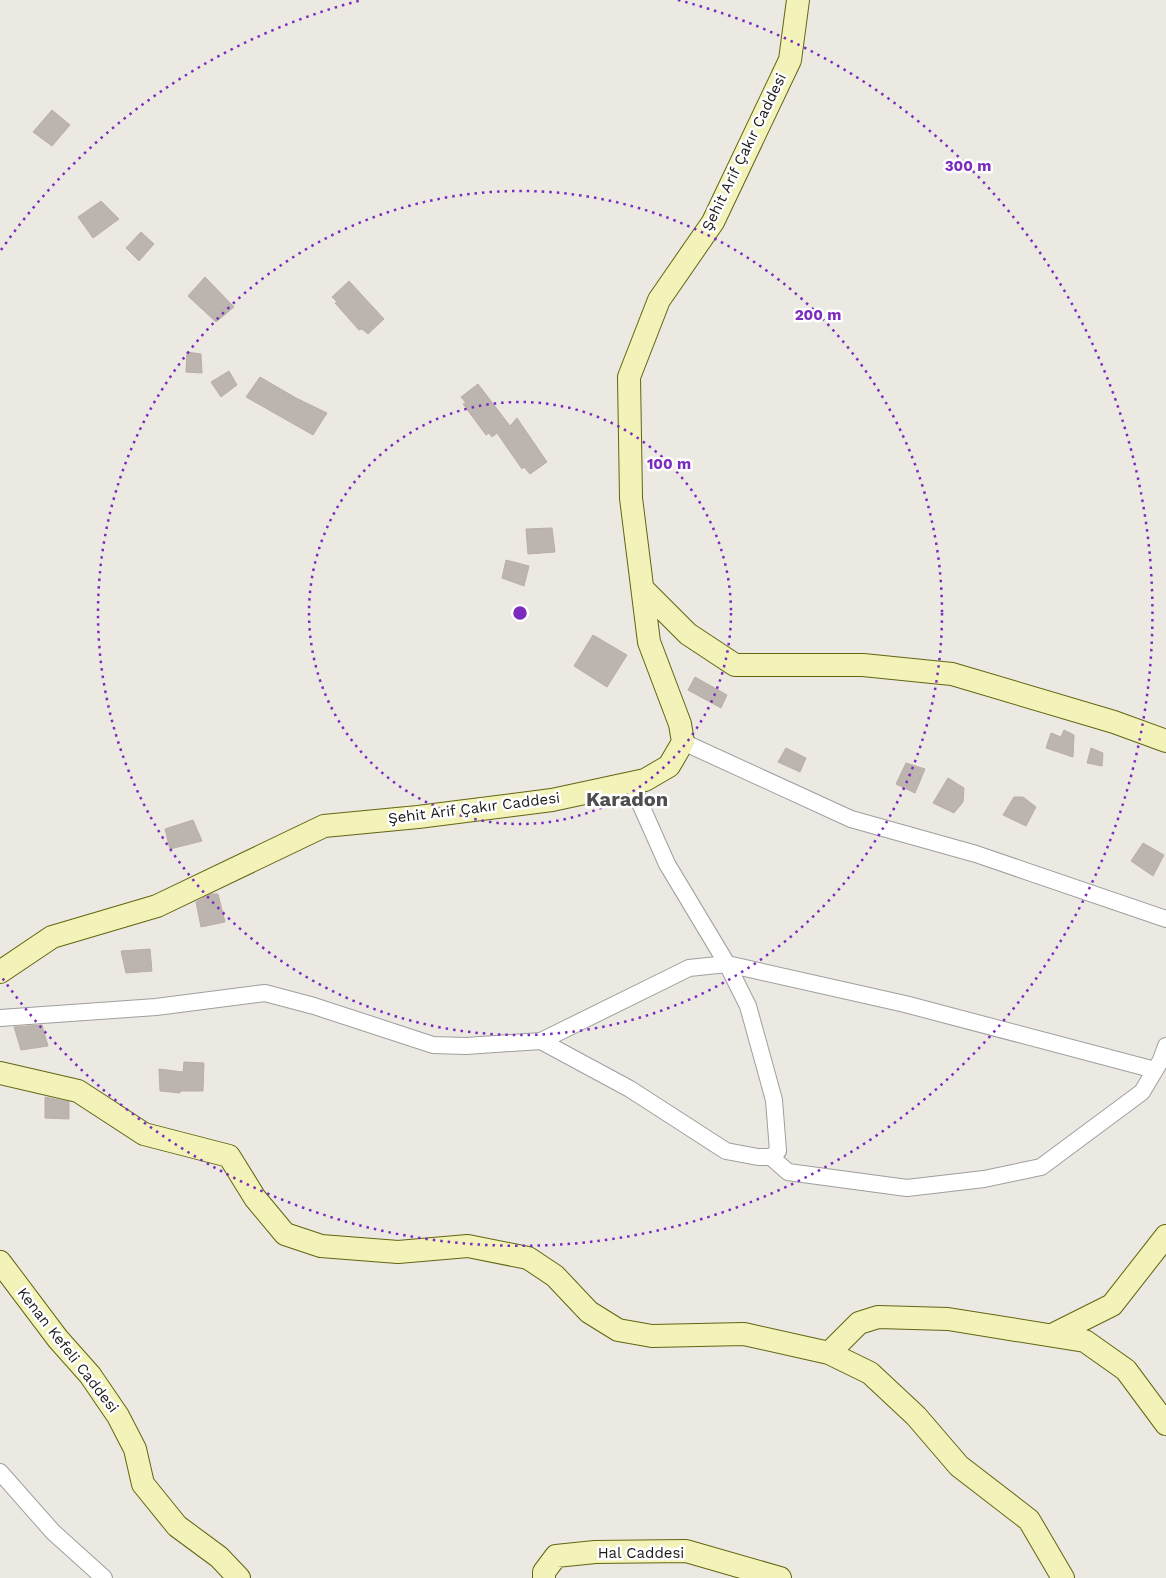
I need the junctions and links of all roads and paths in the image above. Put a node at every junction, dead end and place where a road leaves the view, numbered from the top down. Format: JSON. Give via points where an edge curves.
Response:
{"nodes":[{"id":1,"x":798,"y":0,"type":"edge"},
{"id":2,"x":642,"y":589,"type":"junction"},
{"id":3,"x":1166,"y":741,"type":"edge"},
{"id":4,"x":684,"y":742,"type":"junction"},
{"id":5,"x":631,"y":783,"type":"junction"},
{"id":6,"x":1166,"y":919,"type":"edge"},
{"id":7,"x":727,"y":964,"type":"junction"},
{"id":8,"x":0,"y":972,"type":"edge"},
{"id":9,"x":0,"y":1018,"type":"edge"},
{"id":10,"x":541,"y":1040,"type":"junction"},
{"id":11,"x":1166,"y":1046,"type":"edge"},
{"id":12,"x":1155,"y":1070,"type":"junction"},
{"id":13,"x":0,"y":1073,"type":"edge"},
{"id":14,"x":771,"y":1157,"type":"junction"},
{"id":15,"x":1166,"y":1236,"type":"edge"},
{"id":16,"x":0,"y":1262,"type":"edge"},
{"id":17,"x":1052,"y":1335,"type":"junction"},
{"id":18,"x":829,"y":1353,"type":"junction"},
{"id":19,"x":1166,"y":1424,"type":"edge"},
{"id":20,"x":0,"y":1472,"type":"edge"},
{"id":21,"x":104,"y":1578,"type":"edge"},
{"id":22,"x":239,"y":1578,"type":"edge"},
{"id":23,"x":544,"y":1578,"type":"edge"},
{"id":24,"x":780,"y":1578,"type":"edge"},
{"id":25,"x":1063,"y":1578,"type":"edge"}],
"edges":[{"from":1,"to":2,"type":"street","name":"Şehit Arif Çakır Caddesi","via":[[790,60],[714,222],[659,300],[629,377],[631,498]]},
{"from":2,"to":3,"type":"street","via":[[688,634],[735,665],[863,665],[952,674],[1114,722]]},
{"from":2,"to":4,"type":"street","name":"Şehit Arif Çakır Caddesi","via":[[649,642]]},
{"from":4,"to":5,"type":"street","name":"Şehit Arif Çakır Caddesi","via":[[669,766],[645,780]]},
{"from":4,"to":6,"type":"street","via":[[850,820],[976,854]]},
{"from":5,"to":7,"type":"street","via":[[667,864]]},
{"from":5,"to":8,"type":"street","name":"Şehit Arif Çakır Caddesi","via":[[552,800],[324,826],[157,906],[52,937]]},
{"from":7,"to":10,"type":"street","via":[[689,968]]},
{"from":7,"to":12,"type":"street","via":[[905,1004]]},
{"from":7,"to":14,"type":"street","via":[[748,1006],[774,1100],[778,1151]]},
{"from":9,"to":10,"type":"street","via":[[156,1007],[265,993],[433,1045],[466,1046]]},
{"from":10,"to":14,"type":"street","via":[[630,1089],[726,1151]]},
{"from":11,"to":12,"type":"street"},
{"from":12,"to":14,"type":"street","via":[[1142,1092],[1042,1167],[984,1179],[906,1188],[788,1172]]},
{"from":13,"to":18,"type":"street","via":[[78,1091],[144,1134],[229,1156],[256,1198],[285,1234],[321,1246],[398,1252],[468,1246],[528,1258],[555,1276],[589,1312],[618,1330],[652,1336],[744,1334]]},
{"from":15,"to":17,"type":"street","via":[[1112,1305]]},
{"from":16,"to":22,"type":"street","name":"Kenan Kefeli Caddesi","via":[[58,1339],[90,1375],[118,1416],[135,1449],[143,1484],[177,1526],[219,1557]]},
{"from":17,"to":18,"type":"street","via":[[948,1319],[878,1316],[859,1323]]},
{"from":17,"to":19,"type":"street","via":[[1085,1340],[1126,1370]]},
{"from":18,"to":25,"type":"street","via":[[870,1373],[916,1416],[959,1466],[1029,1520]]},
{"from":20,"to":21,"type":"street","via":[[53,1532]]},
{"from":23,"to":24,"type":"street","name":"Hal Caddesi","via":[[544,1572],[556,1556],[686,1550]]}]}
